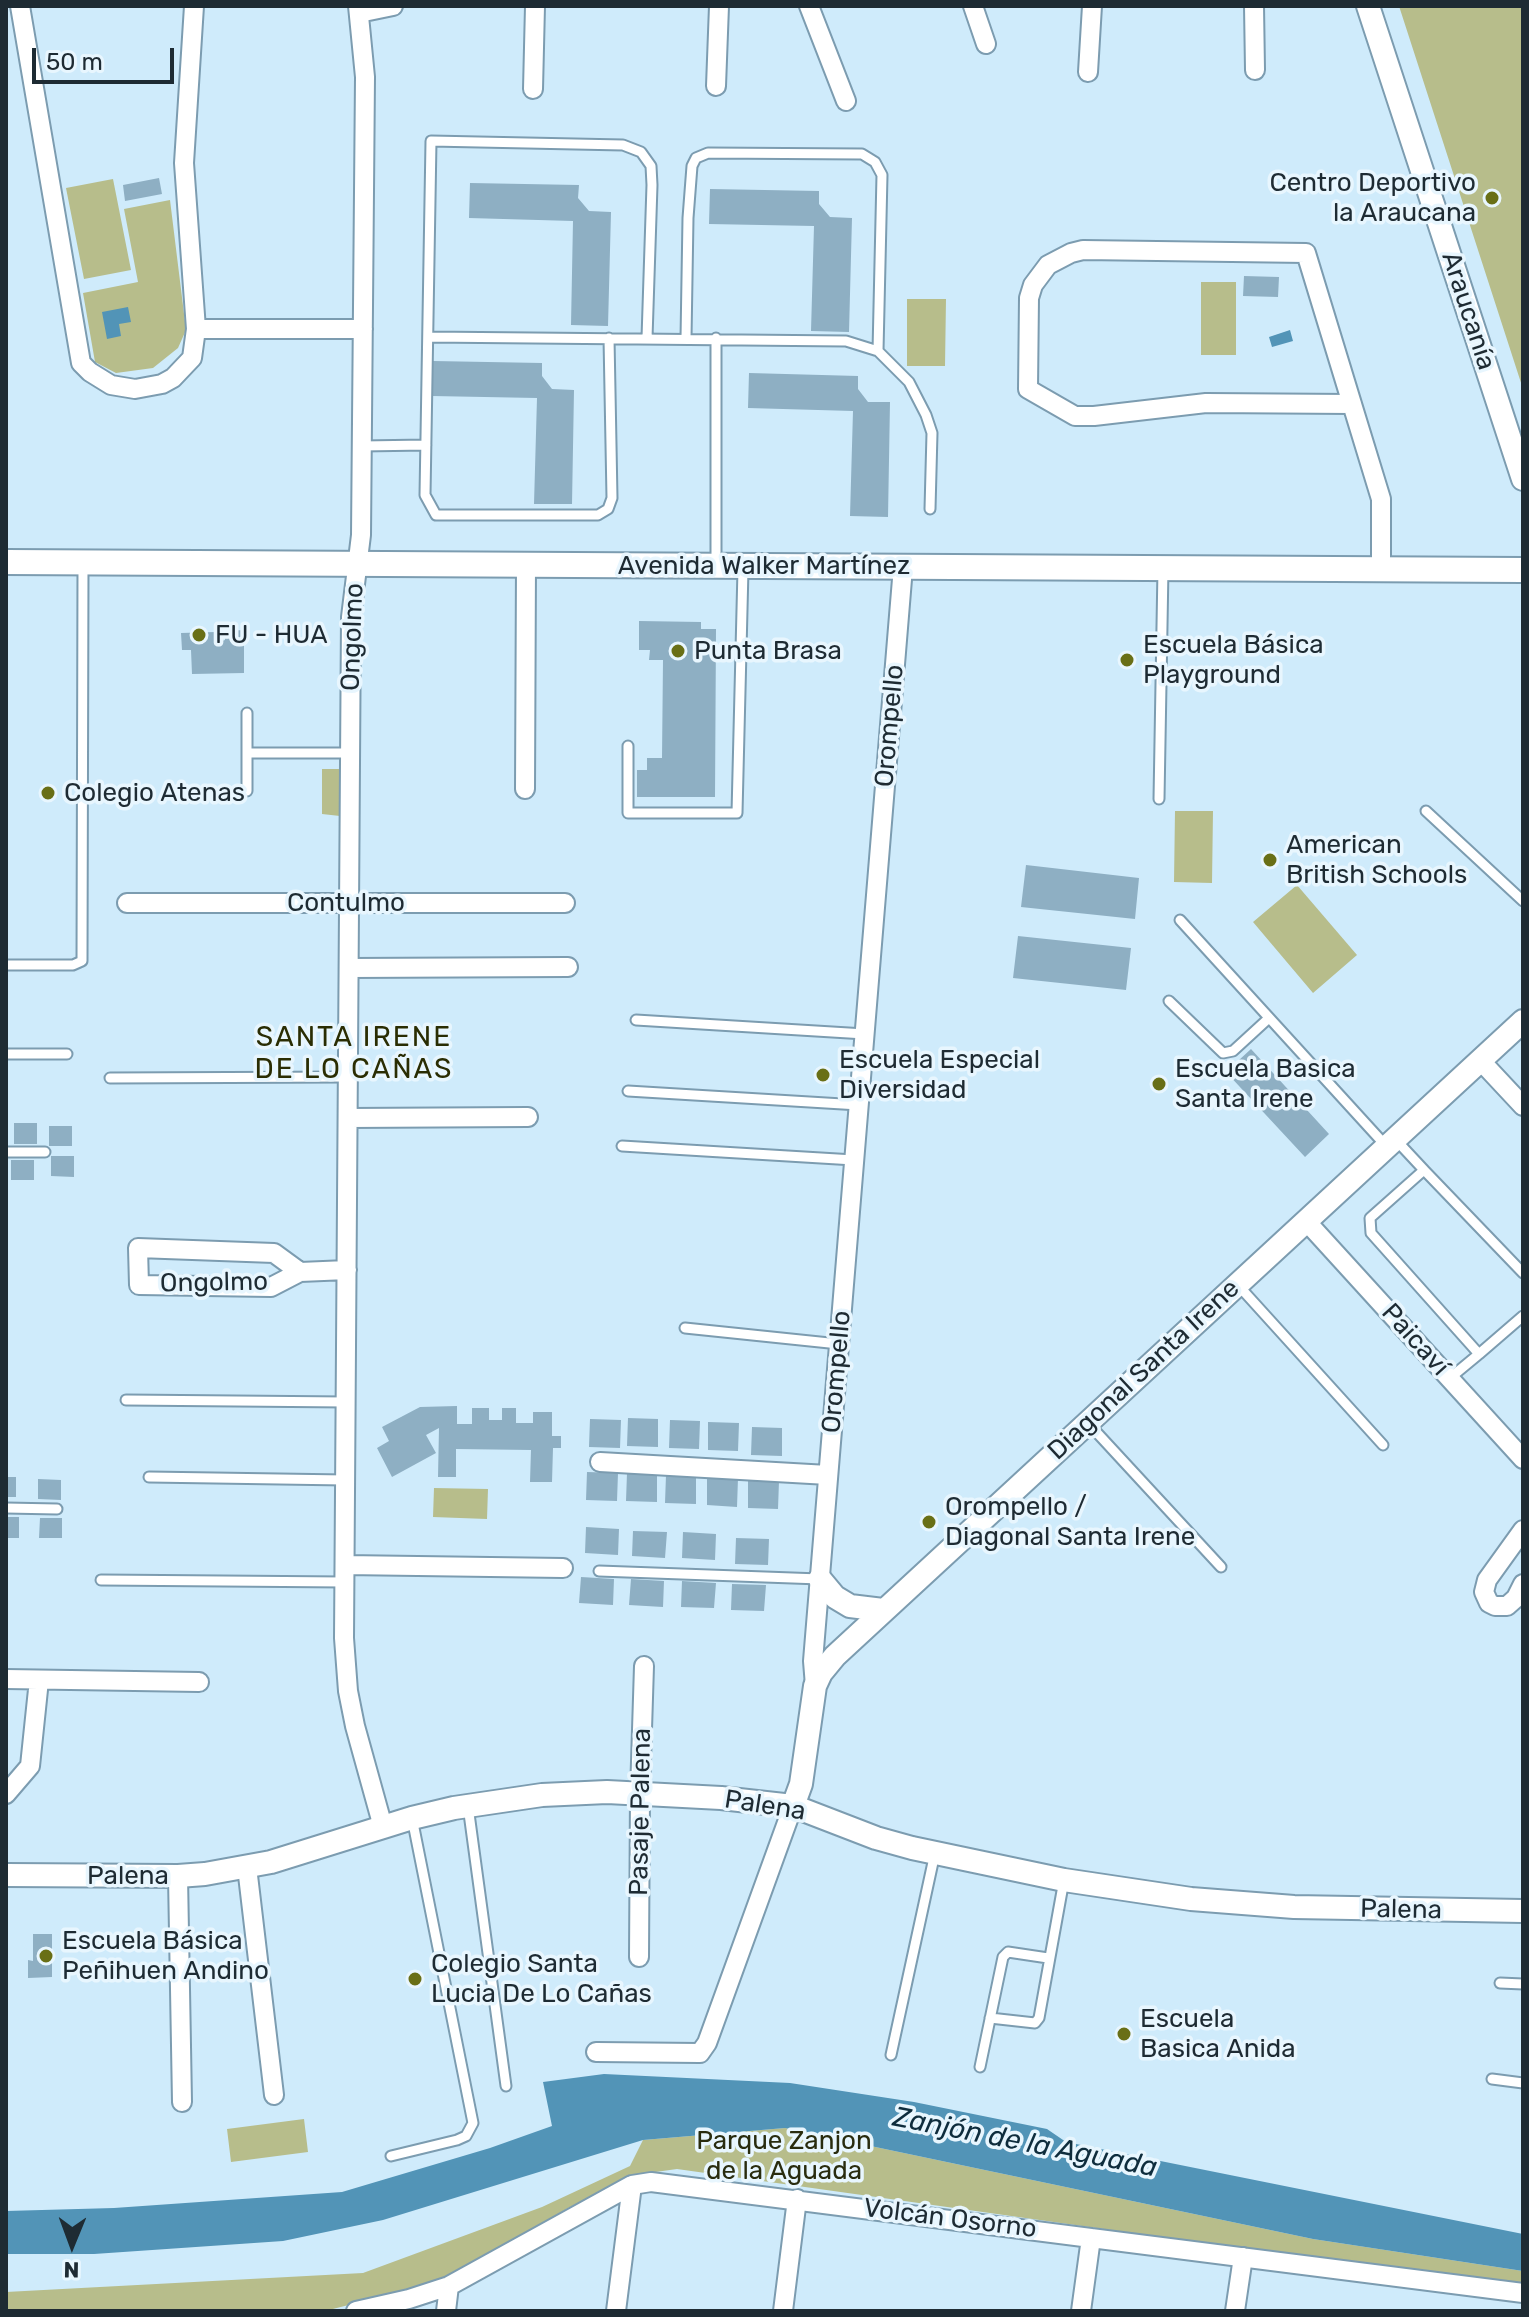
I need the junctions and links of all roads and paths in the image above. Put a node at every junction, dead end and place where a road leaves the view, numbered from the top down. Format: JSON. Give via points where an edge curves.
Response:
{"nodes":[{"id":1,"x":20,"y":6,"type":"edge"},
{"id":2,"x":194,"y":6,"type":"edge"},
{"id":3,"x":393,"y":6,"type":"edge"},
{"id":4,"x":535,"y":6,"type":"edge"},
{"id":5,"x":719,"y":6,"type":"edge"},
{"id":6,"x":809,"y":6,"type":"edge"},
{"id":7,"x":973,"y":6,"type":"edge"},
{"id":8,"x":1092,"y":6,"type":"edge"},
{"id":9,"x":1254,"y":6,"type":"edge"},
{"id":10,"x":1368,"y":6,"type":"edge"},
{"id":11,"x":359,"y":10,"type":"edge"},
{"id":12,"x":986,"y":44,"type":"dead end"},
{"id":13,"x":1255,"y":70,"type":"dead end"},
{"id":14,"x":1088,"y":72,"type":"dead end"},
{"id":15,"x":716,"y":86,"type":"dead end"},
{"id":16,"x":533,"y":89,"type":"dead end"},
{"id":17,"x":846,"y":101,"type":"dead end"},
{"id":18,"x":196,"y":329,"type":"junction"},
{"id":19,"x":363,"y":329,"type":"junction"},
{"id":20,"x":428,"y":337,"type":"junction"},
{"id":21,"x":609,"y":338,"type":"junction"},
{"id":22,"x":647,"y":338,"type":"junction"},
{"id":23,"x":686,"y":338,"type":"junction"},
{"id":24,"x":716,"y":338,"type":"junction"},
{"id":25,"x":878,"y":351,"type":"junction"},
{"id":26,"x":1352,"y":404,"type":"junction"},
{"id":27,"x":426,"y":445,"type":"junction"},
{"id":28,"x":362,"y":446,"type":"junction"},
{"id":29,"x":1523,"y":479,"type":"edge"},
{"id":30,"x":930,"y":509,"type":"dead end"},
{"id":31,"x":6,"y":562,"type":"edge"},
{"id":32,"x":83,"y":563,"type":"junction"},
{"id":33,"x":357,"y":564,"type":"junction"},
{"id":34,"x":526,"y":565,"type":"junction"},
{"id":35,"x":716,"y":566,"type":"junction"},
{"id":36,"x":743,"y":566,"type":"junction"},
{"id":37,"x":903,"y":567,"type":"junction"},
{"id":38,"x":1163,"y":568,"type":"junction"},
{"id":39,"x":1381,"y":570,"type":"junction"},
{"id":40,"x":1523,"y":570,"type":"edge"},
{"id":41,"x":247,"y":713,"type":"dead end"},
{"id":42,"x":628,"y":746,"type":"dead end"},
{"id":43,"x":247,"y":753,"type":"junction"},
{"id":44,"x":350,"y":753,"type":"junction"},
{"id":45,"x":525,"y":789,"type":"dead end"},
{"id":46,"x":247,"y":791,"type":"dead end"},
{"id":47,"x":1159,"y":799,"type":"dead end"},
{"id":48,"x":1426,"y":811,"type":"dead end"},
{"id":49,"x":1523,"y":901,"type":"edge"},
{"id":50,"x":127,"y":903,"type":"dead end"},
{"id":51,"x":349,"y":903,"type":"junction"},
{"id":52,"x":565,"y":903,"type":"dead end"},
{"id":53,"x":1180,"y":920,"type":"dead end"},
{"id":54,"x":6,"y":965,"type":"edge"},
{"id":55,"x":568,"y":967,"type":"dead end"},
{"id":56,"x":349,"y":968,"type":"junction"},
{"id":57,"x":1169,"y":1001,"type":"dead end"},
{"id":58,"x":1269,"y":1018,"type":"junction"},
{"id":59,"x":636,"y":1020,"type":"dead end"},
{"id":60,"x":1523,"y":1021,"type":"edge"},
{"id":61,"x":865,"y":1034,"type":"junction"},
{"id":62,"x":6,"y":1054,"type":"edge"},
{"id":63,"x":67,"y":1054,"type":"dead end"},
{"id":64,"x":1480,"y":1060,"type":"junction"},
{"id":65,"x":348,"y":1077,"type":"junction"},
{"id":66,"x":110,"y":1078,"type":"dead end"},
{"id":67,"x":628,"y":1091,"type":"dead end"},
{"id":68,"x":859,"y":1105,"type":"junction"},
{"id":69,"x":1523,"y":1106,"type":"edge"},
{"id":70,"x":528,"y":1117,"type":"dead end"},
{"id":71,"x":348,"y":1118,"type":"junction"},
{"id":72,"x":1391,"y":1143,"type":"junction"},
{"id":73,"x":622,"y":1146,"type":"dead end"},
{"id":74,"x":6,"y":1152,"type":"edge"},
{"id":75,"x":45,"y":1152,"type":"dead end"},
{"id":76,"x":855,"y":1160,"type":"junction"},
{"id":77,"x":1424,"y":1170,"type":"junction"},
{"id":78,"x":1307,"y":1222,"type":"junction"},
{"id":79,"x":347,"y":1270,"type":"junction"},
{"id":80,"x":300,"y":1272,"type":"junction"},
{"id":81,"x":1523,"y":1273,"type":"edge"},
{"id":82,"x":1238,"y":1285,"type":"junction"},
{"id":83,"x":1523,"y":1316,"type":"edge"},
{"id":84,"x":685,"y":1328,"type":"dead end"},
{"id":85,"x":839,"y":1344,"type":"junction"},
{"id":86,"x":1479,"y":1354,"type":"junction"},
{"id":87,"x":1450,"y":1378,"type":"junction"},
{"id":88,"x":126,"y":1400,"type":"dead end"},
{"id":89,"x":346,"y":1402,"type":"junction"},
{"id":90,"x":1088,"y":1423,"type":"junction"},
{"id":91,"x":1383,"y":1445,"type":"dead end"},
{"id":92,"x":1519,"y":1449,"type":"edge"},
{"id":93,"x":600,"y":1462,"type":"dead end"},
{"id":94,"x":828,"y":1475,"type":"junction"},
{"id":95,"x":149,"y":1477,"type":"dead end"},
{"id":96,"x":345,"y":1480,"type":"junction"},
{"id":97,"x":6,"y":1508,"type":"edge"},
{"id":98,"x":57,"y":1509,"type":"dead end"},
{"id":99,"x":1523,"y":1530,"type":"edge"},
{"id":100,"x":1221,"y":1567,"type":"dead end"},
{"id":101,"x":563,"y":1568,"type":"dead end"},
{"id":102,"x":599,"y":1571,"type":"dead end"},
{"id":103,"x":344,"y":1574,"type":"junction"},
{"id":104,"x":820,"y":1579,"type":"junction"},
{"id":105,"x":101,"y":1580,"type":"dead end"},
{"id":106,"x":1523,"y":1584,"type":"edge"},
{"id":107,"x":883,"y":1610,"type":"junction"},
{"id":108,"x":644,"y":1666,"type":"dead end"},
{"id":109,"x":6,"y":1679,"type":"edge"},
{"id":110,"x":39,"y":1680,"type":"junction"},
{"id":111,"x":199,"y":1682,"type":"dead end"},
{"id":112,"x":815,"y":1686,"type":"junction"},
{"id":113,"x":640,"y":1793,"type":"junction"},
{"id":114,"x":6,"y":1794,"type":"edge"},
{"id":115,"x":468,"y":1806,"type":"junction"},
{"id":116,"x":793,"y":1806,"type":"junction"},
{"id":117,"x":412,"y":1818,"type":"junction"},
{"id":118,"x":383,"y":1827,"type":"junction"},
{"id":119,"x":935,"y":1853,"type":"junction"},
{"id":120,"x":247,"y":1867,"type":"junction"},
{"id":121,"x":6,"y":1875,"type":"edge"},
{"id":122,"x":178,"y":1876,"type":"junction"},
{"id":123,"x":1064,"y":1880,"type":"junction"},
{"id":124,"x":1523,"y":1911,"type":"edge"},
{"id":125,"x":639,"y":1957,"type":"dead end"},
{"id":126,"x":1048,"y":1958,"type":"junction"},
{"id":127,"x":1500,"y":1983,"type":"dead end"},
{"id":128,"x":1523,"y":1984,"type":"edge"},
{"id":129,"x":990,"y":2018,"type":"junction"},
{"id":130,"x":596,"y":2052,"type":"dead end"},
{"id":131,"x":891,"y":2055,"type":"dead end"},
{"id":132,"x":980,"y":2067,"type":"dead end"},
{"id":133,"x":1492,"y":2079,"type":"dead end"},
{"id":134,"x":1523,"y":2083,"type":"edge"},
{"id":135,"x":506,"y":2086,"type":"dead end"},
{"id":136,"x":274,"y":2095,"type":"dead end"},
{"id":137,"x":182,"y":2102,"type":"dead end"},
{"id":138,"x":391,"y":2156,"type":"dead end"},
{"id":139,"x":632,"y":2185,"type":"junction"},
{"id":140,"x":797,"y":2199,"type":"junction"},
{"id":141,"x":1091,"y":2238,"type":"junction"},
{"id":142,"x":1243,"y":2257,"type":"junction"},
{"id":143,"x":449,"y":2286,"type":"junction"},
{"id":144,"x":1523,"y":2293,"type":"edge"},
{"id":145,"x":356,"y":2311,"type":"edge"},
{"id":146,"x":446,"y":2311,"type":"edge"},
{"id":147,"x":616,"y":2311,"type":"edge"},
{"id":148,"x":783,"y":2311,"type":"edge"},
{"id":149,"x":1081,"y":2311,"type":"edge"},
{"id":150,"x":1235,"y":2311,"type":"edge"}],
"edges":[{"from":1,"to":18,"type":"street","via":[[81,363],[111,385],[148,388],[184,369],[192,358]]},
{"from":2,"to":18,"type":"street","via":[[184,163]]},
{"from":3,"to":11,"type":"street"},
{"from":4,"to":16,"type":"street"},
{"from":5,"to":15,"type":"street"},
{"from":6,"to":17,"type":"street"},
{"from":7,"to":12,"type":"street"},
{"from":8,"to":14,"type":"street"},
{"from":9,"to":13,"type":"street"},
{"from":10,"to":29,"type":"street","name":"Araucanía"},
{"from":11,"to":19,"type":"street","name":"Ongolmo","via":[[365,77]]},
{"from":18,"to":19,"type":"street"},
{"from":19,"to":28,"type":"street","name":"Ongolmo"},
{"from":20,"to":21,"type":"lane"},
{"from":20,"to":22,"type":"lane","via":[[431,141],[484,140],[623,145],[641,152],[651,166],[652,185]]},
{"from":20,"to":27,"type":"lane"},
{"from":21,"to":22,"type":"lane"},
{"from":21,"to":27,"type":"lane","via":[[612,498],[598,515],[436,515],[425,495]]},
{"from":22,"to":23,"type":"lane"},
{"from":23,"to":24,"type":"lane"},
{"from":23,"to":25,"type":"lane","via":[[688,218],[696,158],[708,153],[862,154],[882,175]]},
{"from":24,"to":25,"type":"lane","via":[[846,341]]},
{"from":24,"to":35,"type":"lane"},
{"from":25,"to":30,"type":"lane","via":[[909,382],[932,433]]},
{"from":26,"to":26,"type":"street","via":[[1306,253],[1083,250],[1048,265],[1033,285],[1028,389],[1075,416],[1206,403]]},
{"from":26,"to":39,"type":"street","via":[[1381,499]]},
{"from":27,"to":28,"type":"lane"},
{"from":28,"to":33,"type":"street","name":"Ongolmo"},
{"from":31,"to":32,"type":"main road","name":"Avenida Walker Martínez"},
{"from":32,"to":33,"type":"main road","name":"Avenida Walker Martínez"},
{"from":32,"to":54,"type":"lane","via":[[82,961]]},
{"from":33,"to":34,"type":"main road","name":"Avenida Walker Martínez"},
{"from":33,"to":44,"type":"street","name":"Ongolmo","via":[[351,608]]},
{"from":34,"to":35,"type":"main road","name":"Avenida Walker Martínez"},
{"from":34,"to":45,"type":"street"},
{"from":35,"to":36,"type":"main road","name":"Avenida Walker Martínez"},
{"from":36,"to":37,"type":"main road","name":"Avenida Walker Martínez"},
{"from":36,"to":42,"type":"lane","via":[[737,813],[628,813]]},
{"from":37,"to":38,"type":"main road","name":"Avenida Walker Martínez"},
{"from":37,"to":61,"type":"street","name":"Orompello"},
{"from":38,"to":39,"type":"main road","name":"Avenida Walker Martínez"},
{"from":38,"to":47,"type":"lane"},
{"from":39,"to":40,"type":"main road","name":"Avenida Walker Martínez"},
{"from":41,"to":43,"type":"lane"},
{"from":43,"to":44,"type":"lane"},
{"from":43,"to":46,"type":"lane"},
{"from":44,"to":51,"type":"street","name":"Ongolmo"},
{"from":48,"to":49,"type":"lane"},
{"from":50,"to":51,"type":"street","name":"Contulmo"},
{"from":51,"to":52,"type":"street","name":"Contulmo"},
{"from":51,"to":56,"type":"street","name":"Ongolmo"},
{"from":53,"to":58,"type":"lane"},
{"from":55,"to":56,"type":"street"},
{"from":56,"to":65,"type":"street","name":"Ongolmo"},
{"from":57,"to":58,"type":"lane","via":[[1223,1053],[1233,1051]]},
{"from":58,"to":72,"type":"lane"},
{"from":59,"to":61,"type":"lane"},
{"from":60,"to":64,"type":"street","name":"Diagonal Santa Irene"},
{"from":61,"to":68,"type":"street","name":"Orompello"},
{"from":62,"to":63,"type":"lane"},
{"from":64,"to":69,"type":"street"},
{"from":64,"to":72,"type":"street","name":"Diagonal Santa Irene"},
{"from":65,"to":66,"type":"lane"},
{"from":65,"to":71,"type":"street","name":"Ongolmo"},
{"from":67,"to":68,"type":"lane"},
{"from":68,"to":76,"type":"street","name":"Orompello"},
{"from":70,"to":71,"type":"street"},
{"from":71,"to":79,"type":"street","name":"Ongolmo"},
{"from":72,"to":77,"type":"lane"},
{"from":72,"to":78,"type":"street","name":"Diagonal Santa Irene"},
{"from":73,"to":76,"type":"lane"},
{"from":74,"to":75,"type":"lane"},
{"from":76,"to":85,"type":"street","name":"Orompello"},
{"from":77,"to":81,"type":"lane"},
{"from":77,"to":86,"type":"lane","via":[[1374,1212],[1371,1233]]},
{"from":78,"to":82,"type":"street","name":"Diagonal Santa Irene"},
{"from":78,"to":87,"type":"street","name":"Paicaví"},
{"from":79,"to":80,"type":"street","name":"Ongolmo"},
{"from":79,"to":89,"type":"street","name":"Ongolmo"},
{"from":80,"to":80,"type":"street","name":"Ongolmo","via":[[274,1253],[138,1248],[139,1285],[271,1287]]},
{"from":82,"to":90,"type":"street","name":"Diagonal Santa Irene"},
{"from":82,"to":91,"type":"lane"},
{"from":83,"to":86,"type":"lane"},
{"from":84,"to":85,"type":"lane"},
{"from":85,"to":94,"type":"street","name":"Orompello"},
{"from":86,"to":87,"type":"lane"},
{"from":87,"to":92,"type":"street","name":"Paicaví"},
{"from":88,"to":89,"type":"lane"},
{"from":89,"to":96,"type":"street","name":"Ongolmo"},
{"from":90,"to":100,"type":"lane"},
{"from":90,"to":107,"type":"street","name":"Diagonal Santa Irene"},
{"from":93,"to":94,"type":"street"},
{"from":94,"to":104,"type":"street","name":"Orompello"},
{"from":95,"to":96,"type":"lane"},
{"from":96,"to":103,"type":"street","name":"Ongolmo"},
{"from":97,"to":98,"type":"lane"},
{"from":99,"to":106,"type":"street","via":[[1484,1592],[1489,1603],[1501,1607],[1512,1603]]},
{"from":101,"to":103,"type":"street"},
{"from":102,"to":104,"type":"lane"},
{"from":103,"to":105,"type":"lane"},
{"from":103,"to":118,"type":"street","name":"Ongolmo","via":[[348,1691]]},
{"from":104,"to":107,"type":"street","via":[[850,1606]]},
{"from":104,"to":112,"type":"street","name":"Orompello"},
{"from":107,"to":112,"type":"street","name":"Diagonal Santa Irene","via":[[835,1656]]},
{"from":108,"to":113,"type":"street","name":"Pasaje Palena"},
{"from":109,"to":110,"type":"street"},
{"from":110,"to":111,"type":"street"},
{"from":110,"to":114,"type":"street","via":[[30,1766]]},
{"from":112,"to":116,"type":"street","name":"Orompello"},
{"from":113,"to":115,"type":"street","name":"Palena","via":[[574,1793]]},
{"from":113,"to":116,"type":"street","name":"Palena"},
{"from":113,"to":125,"type":"street","name":"Pasaje Palena"},
{"from":115,"to":117,"type":"street","name":"Palena"},
{"from":115,"to":135,"type":"lane"},
{"from":116,"to":119,"type":"street","name":"Palena","via":[[876,1838]]},
{"from":116,"to":130,"type":"street","name":"Orompello","via":[[700,2053]]},
{"from":117,"to":118,"type":"street","name":"Palena"},
{"from":117,"to":138,"type":"lane","via":[[473,2123],[457,2140]]},
{"from":118,"to":120,"type":"street","name":"Palena"},
{"from":119,"to":123,"type":"street","name":"Palena"},
{"from":119,"to":131,"type":"lane"},
{"from":120,"to":122,"type":"street","name":"Palena"},
{"from":120,"to":136,"type":"street"},
{"from":121,"to":122,"type":"street","name":"Palena"},
{"from":122,"to":137,"type":"street"},
{"from":123,"to":124,"type":"street","name":"Palena","via":[[1242,1904]]},
{"from":123,"to":126,"type":"lane"},
{"from":126,"to":129,"type":"lane","via":[[1008,1952],[1003,1957]]},
{"from":126,"to":129,"type":"lane","via":[[1035,2023]]},
{"from":127,"to":128,"type":"lane"},
{"from":129,"to":132,"type":"lane"},
{"from":133,"to":134,"type":"lane"},
{"from":139,"to":140,"type":"street","name":"Volcán Osorno","via":[[664,2182]]},
{"from":139,"to":143,"type":"street","name":"Volcán Osorno"},
{"from":139,"to":147,"type":"street"},
{"from":140,"to":141,"type":"street","name":"Volcán Osorno"},
{"from":140,"to":148,"type":"street"},
{"from":141,"to":142,"type":"street","name":"Volcán Osorno"},
{"from":141,"to":149,"type":"street"},
{"from":142,"to":144,"type":"street","name":"Volcán Osorno"},
{"from":142,"to":150,"type":"street"},
{"from":143,"to":145,"type":"street","name":"Volcán Osorno"},
{"from":143,"to":146,"type":"street"}]}
